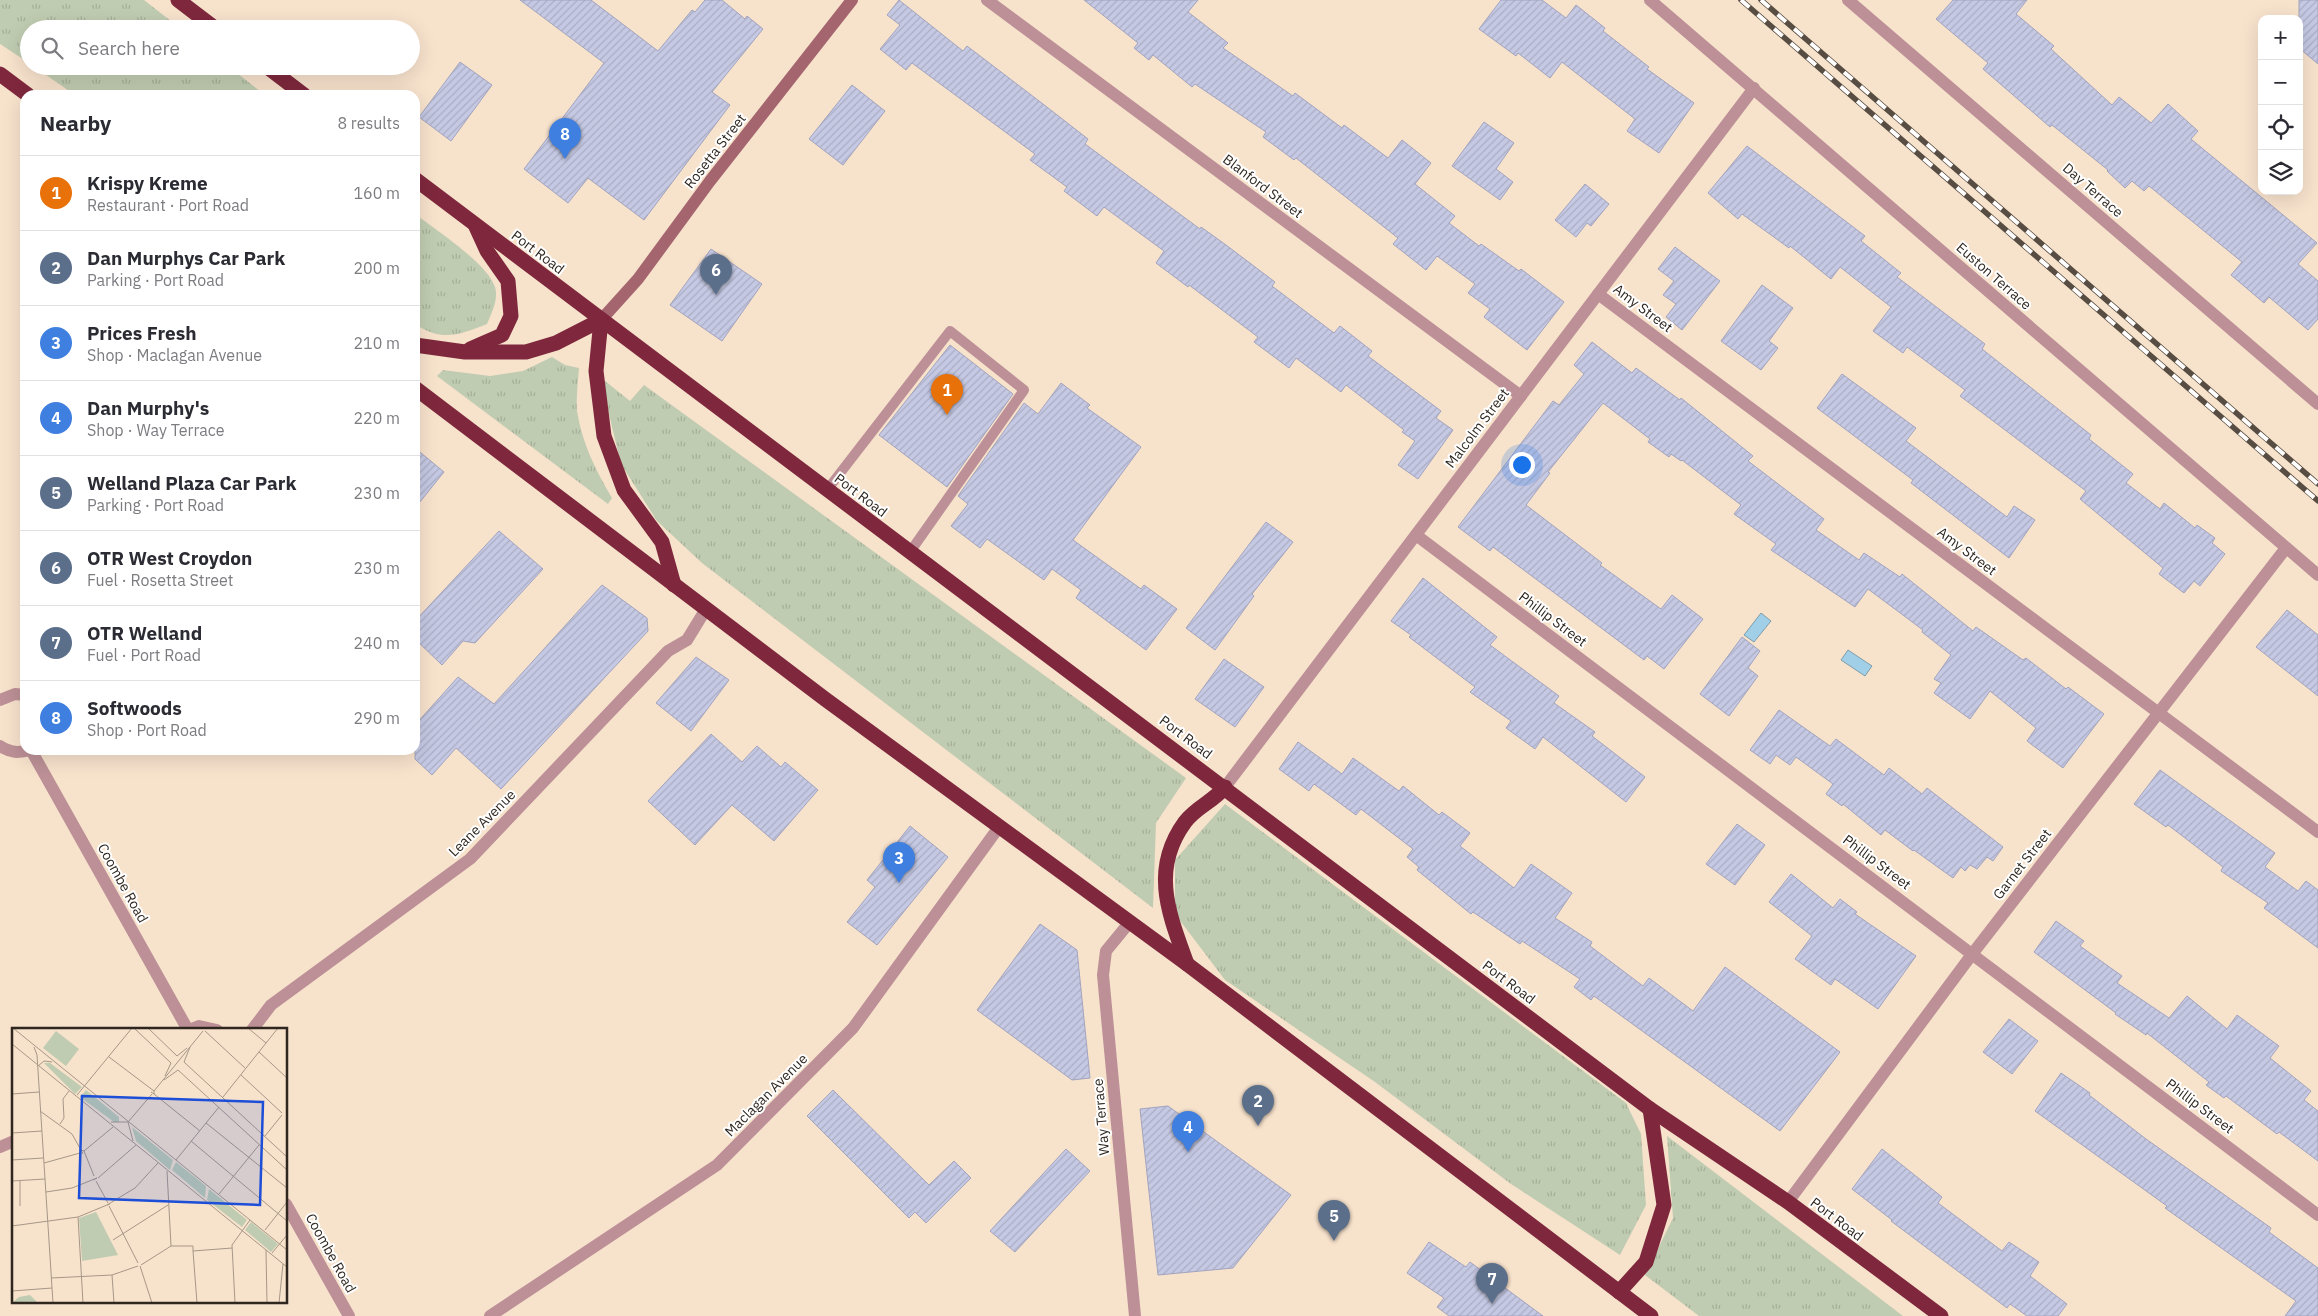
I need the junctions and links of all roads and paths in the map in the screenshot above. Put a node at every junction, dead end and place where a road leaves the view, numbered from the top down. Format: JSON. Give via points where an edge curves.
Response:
{"nodes":[{"id":1,"x":178,"y":0,"type":"edge"},
{"id":2,"x":852,"y":0,"type":"edge"},
{"id":3,"x":988,"y":0,"type":"edge"},
{"id":4,"x":1650,"y":0,"type":"edge"},
{"id":5,"x":1848,"y":0,"type":"edge"},
{"id":6,"x":204,"y":20,"type":"edge"},
{"id":7,"x":0,"y":74,"type":"edge"},
{"id":8,"x":278,"y":75,"type":"edge"},
{"id":9,"x":1754,"y":88,"type":"junction"},
{"id":10,"x":21,"y":90,"type":"edge"},
{"id":11,"x":297,"y":90,"type":"edge"},
{"id":12,"x":420,"y":183,"type":"edge"},
{"id":13,"x":474,"y":223,"type":"junction"},
{"id":14,"x":1598,"y":294,"type":"junction"},
{"id":15,"x":601,"y":320,"type":"junction"},
{"id":16,"x":420,"y":346,"type":"edge"},
{"id":17,"x":465,"y":352,"type":"junction"},
{"id":18,"x":420,"y":392,"type":"edge"},
{"id":19,"x":1521,"y":396,"type":"junction"},
{"id":20,"x":2318,"y":404,"type":"edge"},
{"id":21,"x":827,"y":490,"type":"junction"},
{"id":22,"x":1416,"y":535,"type":"junction"},
{"id":23,"x":2286,"y":548,"type":"junction"},
{"id":24,"x":910,"y":552,"type":"junction"},
{"id":25,"x":2318,"y":575,"type":"edge"},
{"id":26,"x":674,"y":585,"type":"junction"},
{"id":27,"x":706,"y":609,"type":"junction"},
{"id":28,"x":20,"y":694,"type":"edge"},
{"id":29,"x":1,"y":698,"type":"edge"},
{"id":30,"x":2158,"y":712,"type":"junction"},
{"id":31,"x":0,"y":746,"type":"edge"},
{"id":32,"x":20,"y":753,"type":"edge"},
{"id":33,"x":34,"y":755,"type":"edge"},
{"id":34,"x":1225,"y":787,"type":"junction"},
{"id":35,"x":999,"y":827,"type":"junction"},
{"id":36,"x":2318,"y":832,"type":"edge"},
{"id":37,"x":1129,"y":923,"type":"junction"},
{"id":38,"x":1972,"y":953,"type":"junction"},
{"id":39,"x":1187,"y":964,"type":"junction"},
{"id":40,"x":188,"y":1028,"type":"edge"},
{"id":41,"x":194,"y":1028,"type":"edge"},
{"id":42,"x":208,"y":1028,"type":"edge"},
{"id":43,"x":254,"y":1028,"type":"edge"},
{"id":44,"x":1650,"y":1109,"type":"junction"},
{"id":45,"x":12,"y":1143,"type":"edge"},
{"id":46,"x":0,"y":1148,"type":"edge"},
{"id":47,"x":1788,"y":1202,"type":"junction"},
{"id":48,"x":288,"y":1208,"type":"edge"},
{"id":49,"x":2318,"y":1215,"type":"edge"},
{"id":50,"x":1619,"y":1292,"type":"junction"},
{"id":51,"x":349,"y":1316,"type":"edge"},
{"id":52,"x":490,"y":1316,"type":"edge"},
{"id":53,"x":1135,"y":1316,"type":"edge"},
{"id":54,"x":1651,"y":1316,"type":"edge"},
{"id":55,"x":1941,"y":1316,"type":"edge"}],
"edges":[{"from":1,"to":6,"type":"highway"},
{"from":2,"to":15,"type":"street","name":"Rosetta Street","via":[[710,181],[638,279]]},
{"from":3,"to":19,"type":"street","name":"Blanford Street"},
{"from":4,"to":9,"type":"street","name":"Euston Terrace"},
{"from":5,"to":20,"type":"street","name":"Day Terrace"},
{"from":7,"to":10,"type":"highway"},
{"from":8,"to":11,"type":"highway"},
{"from":9,"to":14,"type":"street","name":"Malcolm Street"},
{"from":9,"to":23,"type":"street","name":"Euston Terrace"},
{"from":12,"to":13,"type":"highway","name":"Port Road"},
{"from":13,"to":15,"type":"highway","name":"Port Road"},
{"from":13,"to":17,"type":"highway","via":[[487,251],[508,281],[511,316],[502,335]]},
{"from":14,"to":19,"type":"street","name":"Malcolm Street"},
{"from":14,"to":30,"type":"street","name":"Amy Street"},
{"from":15,"to":17,"type":"highway","via":[[556,343],[526,352]]},
{"from":15,"to":21,"type":"highway","name":"Port Road"},
{"from":15,"to":26,"type":"highway","via":[[596,371],[604,436],[624,490],[662,542]]},
{"from":16,"to":17,"type":"highway"},
{"from":18,"to":26,"type":"highway"},
{"from":19,"to":22,"type":"street","name":"Malcolm Street"},
{"from":21,"to":24,"type":"highway","name":"Port Road"},
{"from":21,"to":24,"type":"lane","via":[[950,331],[1024,390]]},
{"from":22,"to":34,"type":"street","name":"Malcolm Street"},
{"from":22,"to":38,"type":"street","name":"Phillip Street"},
{"from":23,"to":25,"type":"street","name":"Euston Terrace"},
{"from":23,"to":30,"type":"street","name":"Garnet Street"},
{"from":24,"to":34,"type":"highway","name":"Port Road"},
{"from":26,"to":27,"type":"highway"},
{"from":27,"to":35,"type":"highway"},
{"from":27,"to":43,"type":"street","name":"Leane Avenue","via":[[687,640],[668,651],[470,859],[272,1005]]},
{"from":28,"to":29,"type":"street"},
{"from":30,"to":36,"type":"street","name":"Amy Street"},
{"from":30,"to":38,"type":"street","name":"Garnet Street"},
{"from":31,"to":32,"type":"street"},
{"from":33,"to":40,"type":"street","name":"Coombe Road"},
{"from":34,"to":39,"type":"highway","via":[[1185,822],[1168,856],[1167,907]]},
{"from":34,"to":44,"type":"highway","name":"Port Road"},
{"from":35,"to":37,"type":"highway"},
{"from":35,"to":52,"type":"street","name":"Maclagan Avenue","via":[[853,1028],[717,1165]]},
{"from":37,"to":39,"type":"highway"},
{"from":37,"to":53,"type":"street","name":"Way Terrace","via":[[1106,951],[1103,975]]},
{"from":38,"to":47,"type":"street","name":"Garnet Street"},
{"from":38,"to":49,"type":"street","name":"Phillip Street"},
{"from":39,"to":50,"type":"highway"},
{"from":41,"to":42,"type":"street"},
{"from":44,"to":47,"type":"highway","name":"Port Road"},
{"from":44,"to":50,"type":"highway","via":[[1664,1205],[1646,1262]]},
{"from":45,"to":46,"type":"street"},
{"from":47,"to":55,"type":"highway","name":"Port Road"},
{"from":48,"to":51,"type":"street","name":"Coombe Road"},
{"from":50,"to":54,"type":"highway"}]}
